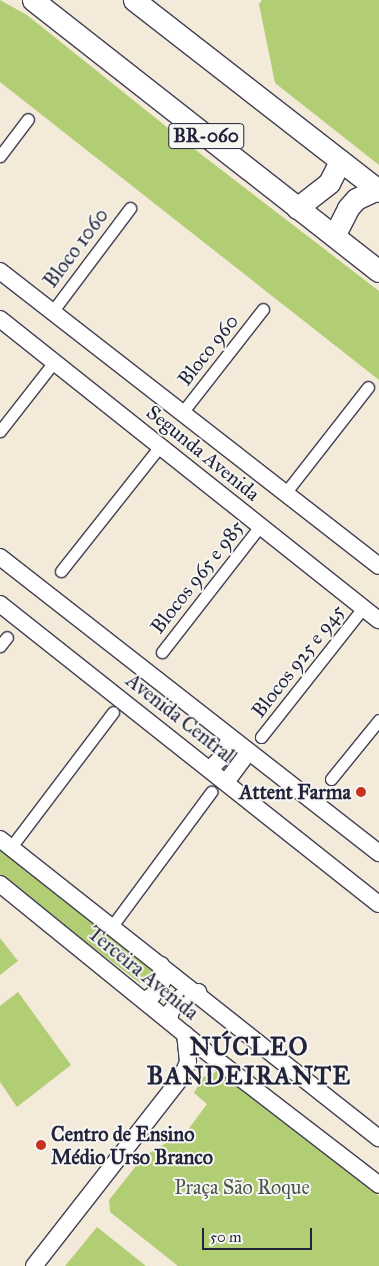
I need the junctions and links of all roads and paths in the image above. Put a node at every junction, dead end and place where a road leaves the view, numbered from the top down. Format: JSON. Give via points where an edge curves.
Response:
{"nodes":[{"id":1,"x":33,"y":0,"type":"edge"},
{"id":2,"x":134,"y":0,"type":"edge"},
{"id":3,"x":28,"y":119,"type":"dead end"},
{"id":4,"x":0,"y":156,"type":"edge"},
{"id":5,"x":340,"y":161,"type":"junction"},
{"id":6,"x":378,"y":190,"type":"edge"},
{"id":7,"x":130,"y":208,"type":"dead end"},
{"id":8,"x":297,"y":208,"type":"junction"},
{"id":9,"x":334,"y":236,"type":"junction"},
{"id":10,"x":379,"y":272,"type":"edge"},
{"id":11,"x":1,"y":273,"type":"edge"},
{"id":12,"x":263,"y":310,"type":"dead end"},
{"id":13,"x":52,"y":312,"type":"junction"},
{"id":14,"x":0,"y":319,"type":"edge"},
{"id":15,"x":54,"y":362,"type":"junction"},
{"id":16,"x":368,"y":386,"type":"dead end"},
{"id":17,"x":181,"y":414,"type":"junction"},
{"id":18,"x":0,"y":431,"type":"edge"},
{"id":19,"x":160,"y":446,"type":"junction"},
{"id":20,"x":286,"y":492,"type":"junction"},
{"id":21,"x":260,"y":526,"type":"junction"},
{"id":22,"x":0,"y":557,"type":"edge"},
{"id":23,"x":379,"y":566,"type":"edge"},
{"id":24,"x":61,"y":571,"type":"dead end"},
{"id":25,"x":0,"y":604,"type":"edge"},
{"id":26,"x":363,"y":608,"type":"junction"},
{"id":27,"x":379,"y":620,"type":"edge"},
{"id":28,"x":162,"y":652,"type":"dead end"},
{"id":29,"x":113,"y":712,"type":"dead end"},
{"id":30,"x":379,"y":720,"type":"edge"},
{"id":31,"x":261,"y":737,"type":"dead end"},
{"id":32,"x":230,"y":738,"type":"junction"},
{"id":33,"x":248,"y":753,"type":"junction"},
{"id":34,"x":210,"y":769,"type":"junction"},
{"id":35,"x":331,"y":779,"type":"dead end"},
{"id":36,"x":226,"y":782,"type":"junction"},
{"id":37,"x":211,"y":792,"type":"dead end"},
{"id":38,"x":5,"y":843,"type":"edge"},
{"id":39,"x":379,"y":853,"type":"edge"},
{"id":40,"x":0,"y":884,"type":"edge"},
{"id":41,"x":379,"y":904,"type":"edge"},
{"id":42,"x":112,"y":926,"type":"junction"},
{"id":43,"x":161,"y":964,"type":"junction"},
{"id":44,"x":198,"y":992,"type":"junction"},
{"id":45,"x":144,"y":1000,"type":"junction"},
{"id":46,"x":169,"y":1020,"type":"junction"},
{"id":47,"x":185,"y":1034,"type":"junction"},
{"id":48,"x":217,"y":1060,"type":"junction"},
{"id":49,"x":180,"y":1078,"type":"junction"},
{"id":50,"x":379,"y":1138,"type":"edge"},
{"id":51,"x":379,"y":1185,"type":"edge"},
{"id":52,"x":34,"y":1266,"type":"edge"}],
"edges":[{"from":1,"to":8,"type":"highway","number":"BR-060"},
{"from":2,"to":5,"type":"highway","number":"BR-060"},
{"from":3,"to":4,"type":"street"},
{"from":5,"to":6,"type":"highway","number":"BR-060"},
{"from":5,"to":8,"type":"highway","via":[[328,183]]},
{"from":6,"to":9,"type":"highway","via":[[356,199]]},
{"from":7,"to":13,"type":"street","name":"Bloco 1060"},
{"from":8,"to":9,"type":"highway","number":"BR-060"},
{"from":9,"to":10,"type":"highway","number":"BR-060"},
{"from":11,"to":13,"type":"street","name":"Segunda Avenida"},
{"from":12,"to":17,"type":"street","name":"Bloco 960"},
{"from":13,"to":17,"type":"street","name":"Segunda Avenida"},
{"from":14,"to":15,"type":"street","name":"Segunda Avenida"},
{"from":15,"to":18,"type":"street"},
{"from":15,"to":19,"type":"street","name":"Segunda Avenida"},
{"from":16,"to":20,"type":"street"},
{"from":17,"to":20,"type":"street","name":"Segunda Avenida"},
{"from":19,"to":21,"type":"street","name":"Segunda Avenida"},
{"from":19,"to":24,"type":"street"},
{"from":20,"to":23,"type":"street","name":"Segunda Avenida"},
{"from":21,"to":26,"type":"street","name":"Segunda Avenida"},
{"from":21,"to":28,"type":"street","name":"Blocos 965 e 985"},
{"from":22,"to":32,"type":"street","name":"Avenida Central"},
{"from":25,"to":34,"type":"street","name":"Avenida Central"},
{"from":26,"to":27,"type":"street","name":"Segunda Avenida"},
{"from":26,"to":31,"type":"street","name":"Blocos 925 e 945"},
{"from":29,"to":38,"type":"street"},
{"from":30,"to":35,"type":"street"},
{"from":32,"to":33,"type":"street","name":"Avenida Central"},
{"from":32,"to":34,"type":"street","via":[[221,758]]},
{"from":33,"to":36,"type":"street"},
{"from":33,"to":39,"type":"street","name":"Avenida Central"},
{"from":34,"to":36,"type":"street","name":"Avenida Central"},
{"from":36,"to":41,"type":"street","name":"Avenida Central"},
{"from":37,"to":42,"type":"street"},
{"from":38,"to":42,"type":"street","name":"Terceira Avenida"},
{"from":40,"to":45,"type":"street","name":"Terceira Avenida"},
{"from":42,"to":43,"type":"street","name":"Terceira Avenida"},
{"from":43,"to":44,"type":"street","name":"Terceira Avenida"},
{"from":43,"to":45,"type":"street","via":[[162,982],[153,995]]},
{"from":44,"to":46,"type":"street","via":[[181,997]]},
{"from":44,"to":50,"type":"street","name":"Terceira Avenida","via":[[298,1076]]},
{"from":45,"to":46,"type":"street","name":"Terceira Avenida"},
{"from":46,"to":47,"type":"street","name":"Terceira Avenida"},
{"from":47,"to":48,"type":"street","name":"Terceira Avenida"},
{"from":47,"to":49,"type":"street","via":[[188,1062]]},
{"from":48,"to":49,"type":"street","via":[[194,1068]]},
{"from":48,"to":51,"type":"street","name":"Terceira Avenida"},
{"from":49,"to":52,"type":"street"}]}
